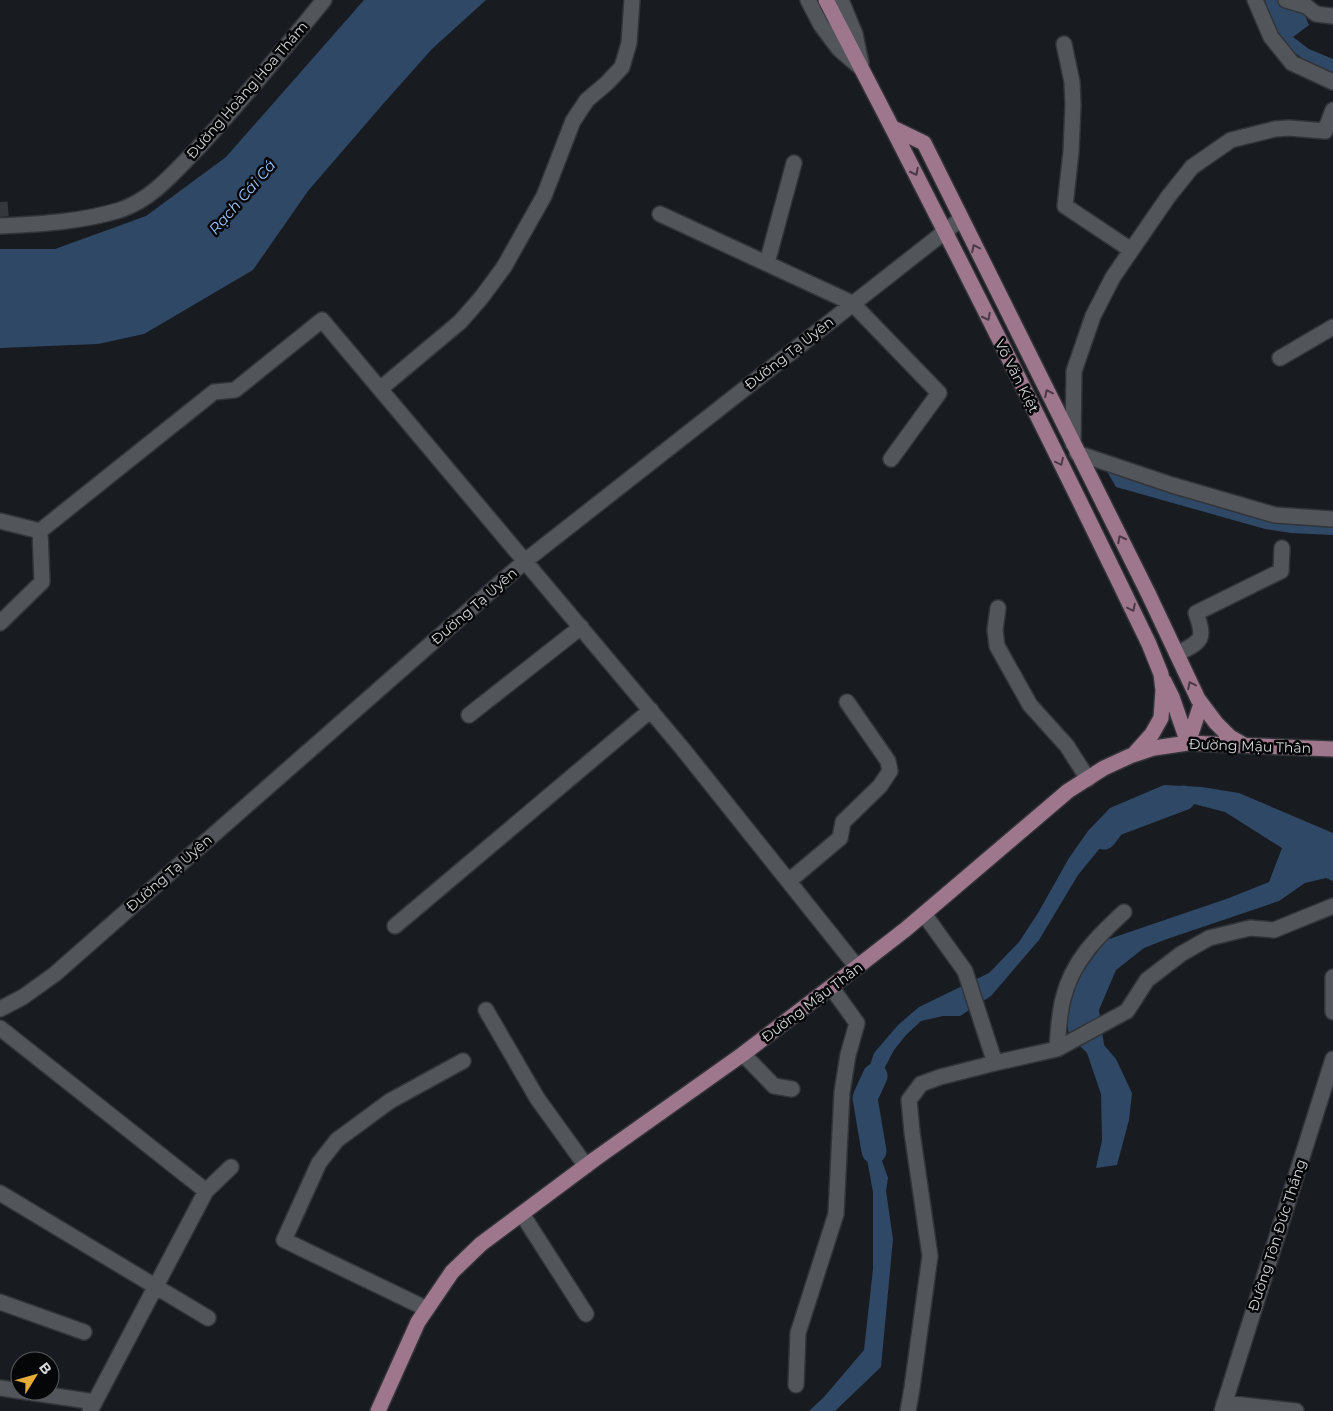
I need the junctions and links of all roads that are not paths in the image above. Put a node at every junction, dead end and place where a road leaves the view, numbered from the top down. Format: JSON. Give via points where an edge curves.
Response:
{"nodes":[{"id":1,"x":324,"y":0,"type":"edge"},
{"id":2,"x":632,"y":0,"type":"edge"},
{"id":3,"x":808,"y":0,"type":"edge"},
{"id":4,"x":826,"y":0,"type":"edge"},
{"id":5,"x":841,"y":0,"type":"edge"},
{"id":6,"x":1255,"y":0,"type":"edge"},
{"id":7,"x":1286,"y":0,"type":"edge"},
{"id":8,"x":1333,"y":16,"type":"edge"},
{"id":9,"x":1064,"y":44,"type":"dead end"},
{"id":10,"x":862,"y":68,"type":"junction"},
{"id":11,"x":1333,"y":82,"type":"edge"},
{"id":12,"x":1333,"y":110,"type":"edge"},
{"id":13,"x":893,"y":128,"type":"junction"},
{"id":14,"x":794,"y":163,"type":"dead end"},
{"id":15,"x":660,"y":214,"type":"dead end"},
{"id":16,"x":961,"y":219,"type":"junction"},
{"id":17,"x":0,"y":226,"type":"edge"},
{"id":18,"x":944,"y":232,"type":"junction"},
{"id":19,"x":1132,"y":250,"type":"junction"},
{"id":20,"x":767,"y":264,"type":"junction"},
{"id":21,"x":852,"y":303,"type":"junction"},
{"id":22,"x":1333,"y":327,"type":"edge"},
{"id":23,"x":1280,"y":358,"type":"dead end"},
{"id":24,"x":380,"y":389,"type":"junction"},
{"id":25,"x":1075,"y":448,"type":"junction"},
{"id":26,"x":891,"y":458,"type":"dead end"},
{"id":27,"x":1333,"y":518,"type":"edge"},
{"id":28,"x":0,"y":521,"type":"edge"},
{"id":29,"x":40,"y":531,"type":"junction"},
{"id":30,"x":1282,"y":548,"type":"dead end"},
{"id":31,"x":525,"y":561,"type":"junction"},
{"id":32,"x":998,"y":608,"type":"dead end"},
{"id":33,"x":0,"y":623,"type":"edge"},
{"id":34,"x":581,"y":627,"type":"junction"},
{"id":35,"x":1179,"y":660,"type":"junction"},
{"id":36,"x":1161,"y":674,"type":"junction"},
{"id":37,"x":847,"y":702,"type":"dead end"},
{"id":38,"x":1201,"y":704,"type":"junction"},
{"id":39,"x":651,"y":710,"type":"junction"},
{"id":40,"x":468,"y":716,"type":"dead end"},
{"id":41,"x":1188,"y":743,"type":"junction"},
{"id":42,"x":1246,"y":746,"type":"junction"},
{"id":43,"x":1333,"y":749,"type":"edge"},
{"id":44,"x":1134,"y":754,"type":"junction"},
{"id":45,"x":1088,"y":779,"type":"junction"},
{"id":46,"x":789,"y":881,"type":"junction"},
{"id":47,"x":1333,"y":906,"type":"edge"},
{"id":48,"x":1124,"y":912,"type":"dead end"},
{"id":49,"x":924,"y":914,"type":"junction"},
{"id":50,"x":395,"y":926,"type":"dead end"},
{"id":51,"x":857,"y":967,"type":"junction"},
{"id":52,"x":1333,"y":977,"type":"edge"},
{"id":53,"x":832,"y":987,"type":"junction"},
{"id":54,"x":0,"y":1009,"type":"edge"},
{"id":55,"x":486,"y":1010,"type":"dead end"},
{"id":56,"x":1333,"y":1012,"type":"edge"},
{"id":57,"x":0,"y":1028,"type":"edge"},
{"id":58,"x":1057,"y":1049,"type":"junction"},
{"id":59,"x":743,"y":1054,"type":"junction"},
{"id":60,"x":1333,"y":1059,"type":"edge"},
{"id":61,"x":463,"y":1061,"type":"dead end"},
{"id":62,"x":995,"y":1063,"type":"junction"},
{"id":63,"x":792,"y":1089,"type":"dead end"},
{"id":64,"x":586,"y":1166,"type":"junction"},
{"id":65,"x":231,"y":1167,"type":"dead end"},
{"id":66,"x":206,"y":1191,"type":"junction"},
{"id":67,"x":0,"y":1193,"type":"edge"},
{"id":68,"x":522,"y":1214,"type":"junction"},
{"id":69,"x":156,"y":1286,"type":"junction"},
{"id":70,"x":0,"y":1302,"type":"edge"},
{"id":71,"x":427,"y":1309,"type":"junction"},
{"id":72,"x":586,"y":1314,"type":"dead end"},
{"id":73,"x":208,"y":1318,"type":"dead end"},
{"id":74,"x":84,"y":1332,"type":"dead end"},
{"id":75,"x":796,"y":1385,"type":"dead end"},
{"id":76,"x":60,"y":1399,"type":"edge"},
{"id":77,"x":93,"y":1406,"type":"edge"},
{"id":78,"x":1223,"y":1407,"type":"edge"},
{"id":79,"x":378,"y":1411,"type":"edge"},
{"id":80,"x":908,"y":1411,"type":"edge"},
{"id":81,"x":1296,"y":1411,"type":"edge"}],
"edges":[{"from":1,"to":17,"type":"street","name":"Đường Hoàng Hoa Thám","via":[[228,116],[149,196],[121,210],[55,223]]},
{"from":2,"to":24,"type":"street","via":[[629,43],[622,67],[587,100],[573,121],[544,196],[504,267],[460,322]]},
{"from":3,"to":10,"type":"street","via":[[839,49]]},
{"from":4,"to":10,"type":"main road","name":"Võ Văn Kiệt"},
{"from":5,"to":10,"type":"street","via":[[855,34]]},
{"from":6,"to":11,"type":"street","via":[[1271,37],[1292,64]]},
{"from":7,"to":8,"type":"street","via":[[1306,6],[1316,14]]},
{"from":9,"to":19,"type":"street","via":[[1073,105],[1065,206]]},
{"from":10,"to":13,"type":"main road","name":"Võ Văn Kiệt"},
{"from":12,"to":19,"type":"street","via":[[1325,131],[1282,129],[1231,140],[1192,167]]},
{"from":13,"to":16,"type":"main road","name":"Võ Văn Kiệt","via":[[924,143]]},
{"from":13,"to":18,"type":"main road","name":"Võ Văn Kiệt","one_way":true},
{"from":14,"to":20,"type":"street"},
{"from":15,"to":20,"type":"street"},
{"from":16,"to":18,"type":"street","name":"Đường Tạ Uyên"},
{"from":25,"to":16,"type":"main road","name":"Võ Văn Kiệt","one_way":true},
{"from":18,"to":21,"type":"street","name":"Đường Tạ Uyên"},
{"from":18,"to":36,"type":"main road","name":"Võ Văn Kiệt","one_way":true,"via":[[1090,523]]},
{"from":19,"to":25,"type":"street","via":[[1113,276],[1092,316],[1074,371]]},
{"from":20,"to":21,"type":"street"},
{"from":21,"to":26,"type":"street","via":[[939,393]]},
{"from":21,"to":31,"type":"street","name":"Đường Tạ Uyên"},
{"from":22,"to":23,"type":"street"},
{"from":24,"to":29,"type":"street","via":[[322,320],[235,390],[214,392]]},
{"from":24,"to":31,"type":"street"},
{"from":25,"to":27,"type":"street","via":[[1172,485],[1275,516]]},
{"from":35,"to":25,"type":"main road","name":"Võ Văn Kiệt","one_way":true},
{"from":28,"to":29,"type":"street"},
{"from":29,"to":33,"type":"street","via":[[42,582]]},
{"from":30,"to":35,"type":"street","via":[[1281,571],[1196,613],[1201,637]]},
{"from":31,"to":34,"type":"street"},
{"from":31,"to":54,"type":"street","name":"Đường Tạ Uyên","via":[[55,974]]},
{"from":32,"to":45,"type":"street","via":[[997,646],[1030,705],[1067,746]]},
{"from":34,"to":39,"type":"street"},
{"from":34,"to":40,"type":"street"},
{"from":35,"to":36,"type":"main road"},
{"from":38,"to":35,"type":"main road","name":"Võ Văn Kiệt","one_way":true},
{"from":36,"to":41,"type":"main road"},
{"from":36,"to":44,"type":"main road","name":"Võ Văn Kiệt","via":[[1161,718]]},
{"from":37,"to":46,"type":"street","via":[[888,761],[890,771],[880,786],[843,822],[840,838]]},
{"from":38,"to":41,"type":"main road"},
{"from":38,"to":42,"type":"main road","name":"Võ Văn Kiệt","via":[[1230,737]]},
{"from":39,"to":46,"type":"street"},
{"from":39,"to":50,"type":"street"},
{"from":41,"to":42,"type":"main road","name":"Đường Mậu Thân"},
{"from":41,"to":44,"type":"main road","name":"Đường Mậu Thân"},
{"from":42,"to":43,"type":"main road","name":"Đường Mậu Thân"},
{"from":44,"to":45,"type":"main road","name":"Đường Mậu Thân"},
{"from":45,"to":49,"type":"main road","name":"Đường Mậu Thân","via":[[1068,791]]},
{"from":46,"to":51,"type":"street"},
{"from":47,"to":58,"type":"street","via":[[1274,930],[1250,928],[1209,938],[1147,980],[1127,1011]]},
{"from":48,"to":58,"type":"street","via":[[1075,965],[1063,998]]},
{"from":49,"to":51,"type":"main road","name":"Đường Mậu Thân"},
{"from":49,"to":62,"type":"street","via":[[965,971]]},
{"from":51,"to":53,"type":"main road","name":"Đường Mậu Thân"},
{"from":52,"to":56,"type":"street"},
{"from":53,"to":59,"type":"main road","name":"Đường Mậu Thân"},
{"from":53,"to":75,"type":"street","via":[[857,1024],[842,1092],[836,1214],[798,1333]]},
{"from":55,"to":64,"type":"street","via":[[537,1098]]},
{"from":57,"to":66,"type":"street"},
{"from":58,"to":62,"type":"street"},
{"from":59,"to":63,"type":"street","via":[[774,1086]]},
{"from":59,"to":64,"type":"main road","name":"Đường Mậu Thân"},
{"from":60,"to":78,"type":"street","name":"Đường Tôn Đức Thắng"},
{"from":61,"to":71,"type":"street","via":[[390,1101],[338,1140],[319,1163],[284,1240]]},
{"from":62,"to":80,"type":"street","via":[[922,1084],[909,1100],[930,1256]]},
{"from":64,"to":68,"type":"main road","name":"Đường Mậu Thân"},
{"from":65,"to":66,"type":"street"},
{"from":66,"to":69,"type":"street"},
{"from":67,"to":69,"type":"street"},
{"from":68,"to":71,"type":"main road","name":"Đường Mậu Thân","via":[[481,1244],[452,1272]]},
{"from":68,"to":72,"type":"street"},
{"from":69,"to":73,"type":"street"},
{"from":69,"to":77,"type":"street"},
{"from":70,"to":74,"type":"street"},
{"from":71,"to":79,"type":"main road","name":"Đường Mậu Thân"},
{"from":76,"to":77,"type":"street"},
{"from":78,"to":81,"type":"street"}]}
